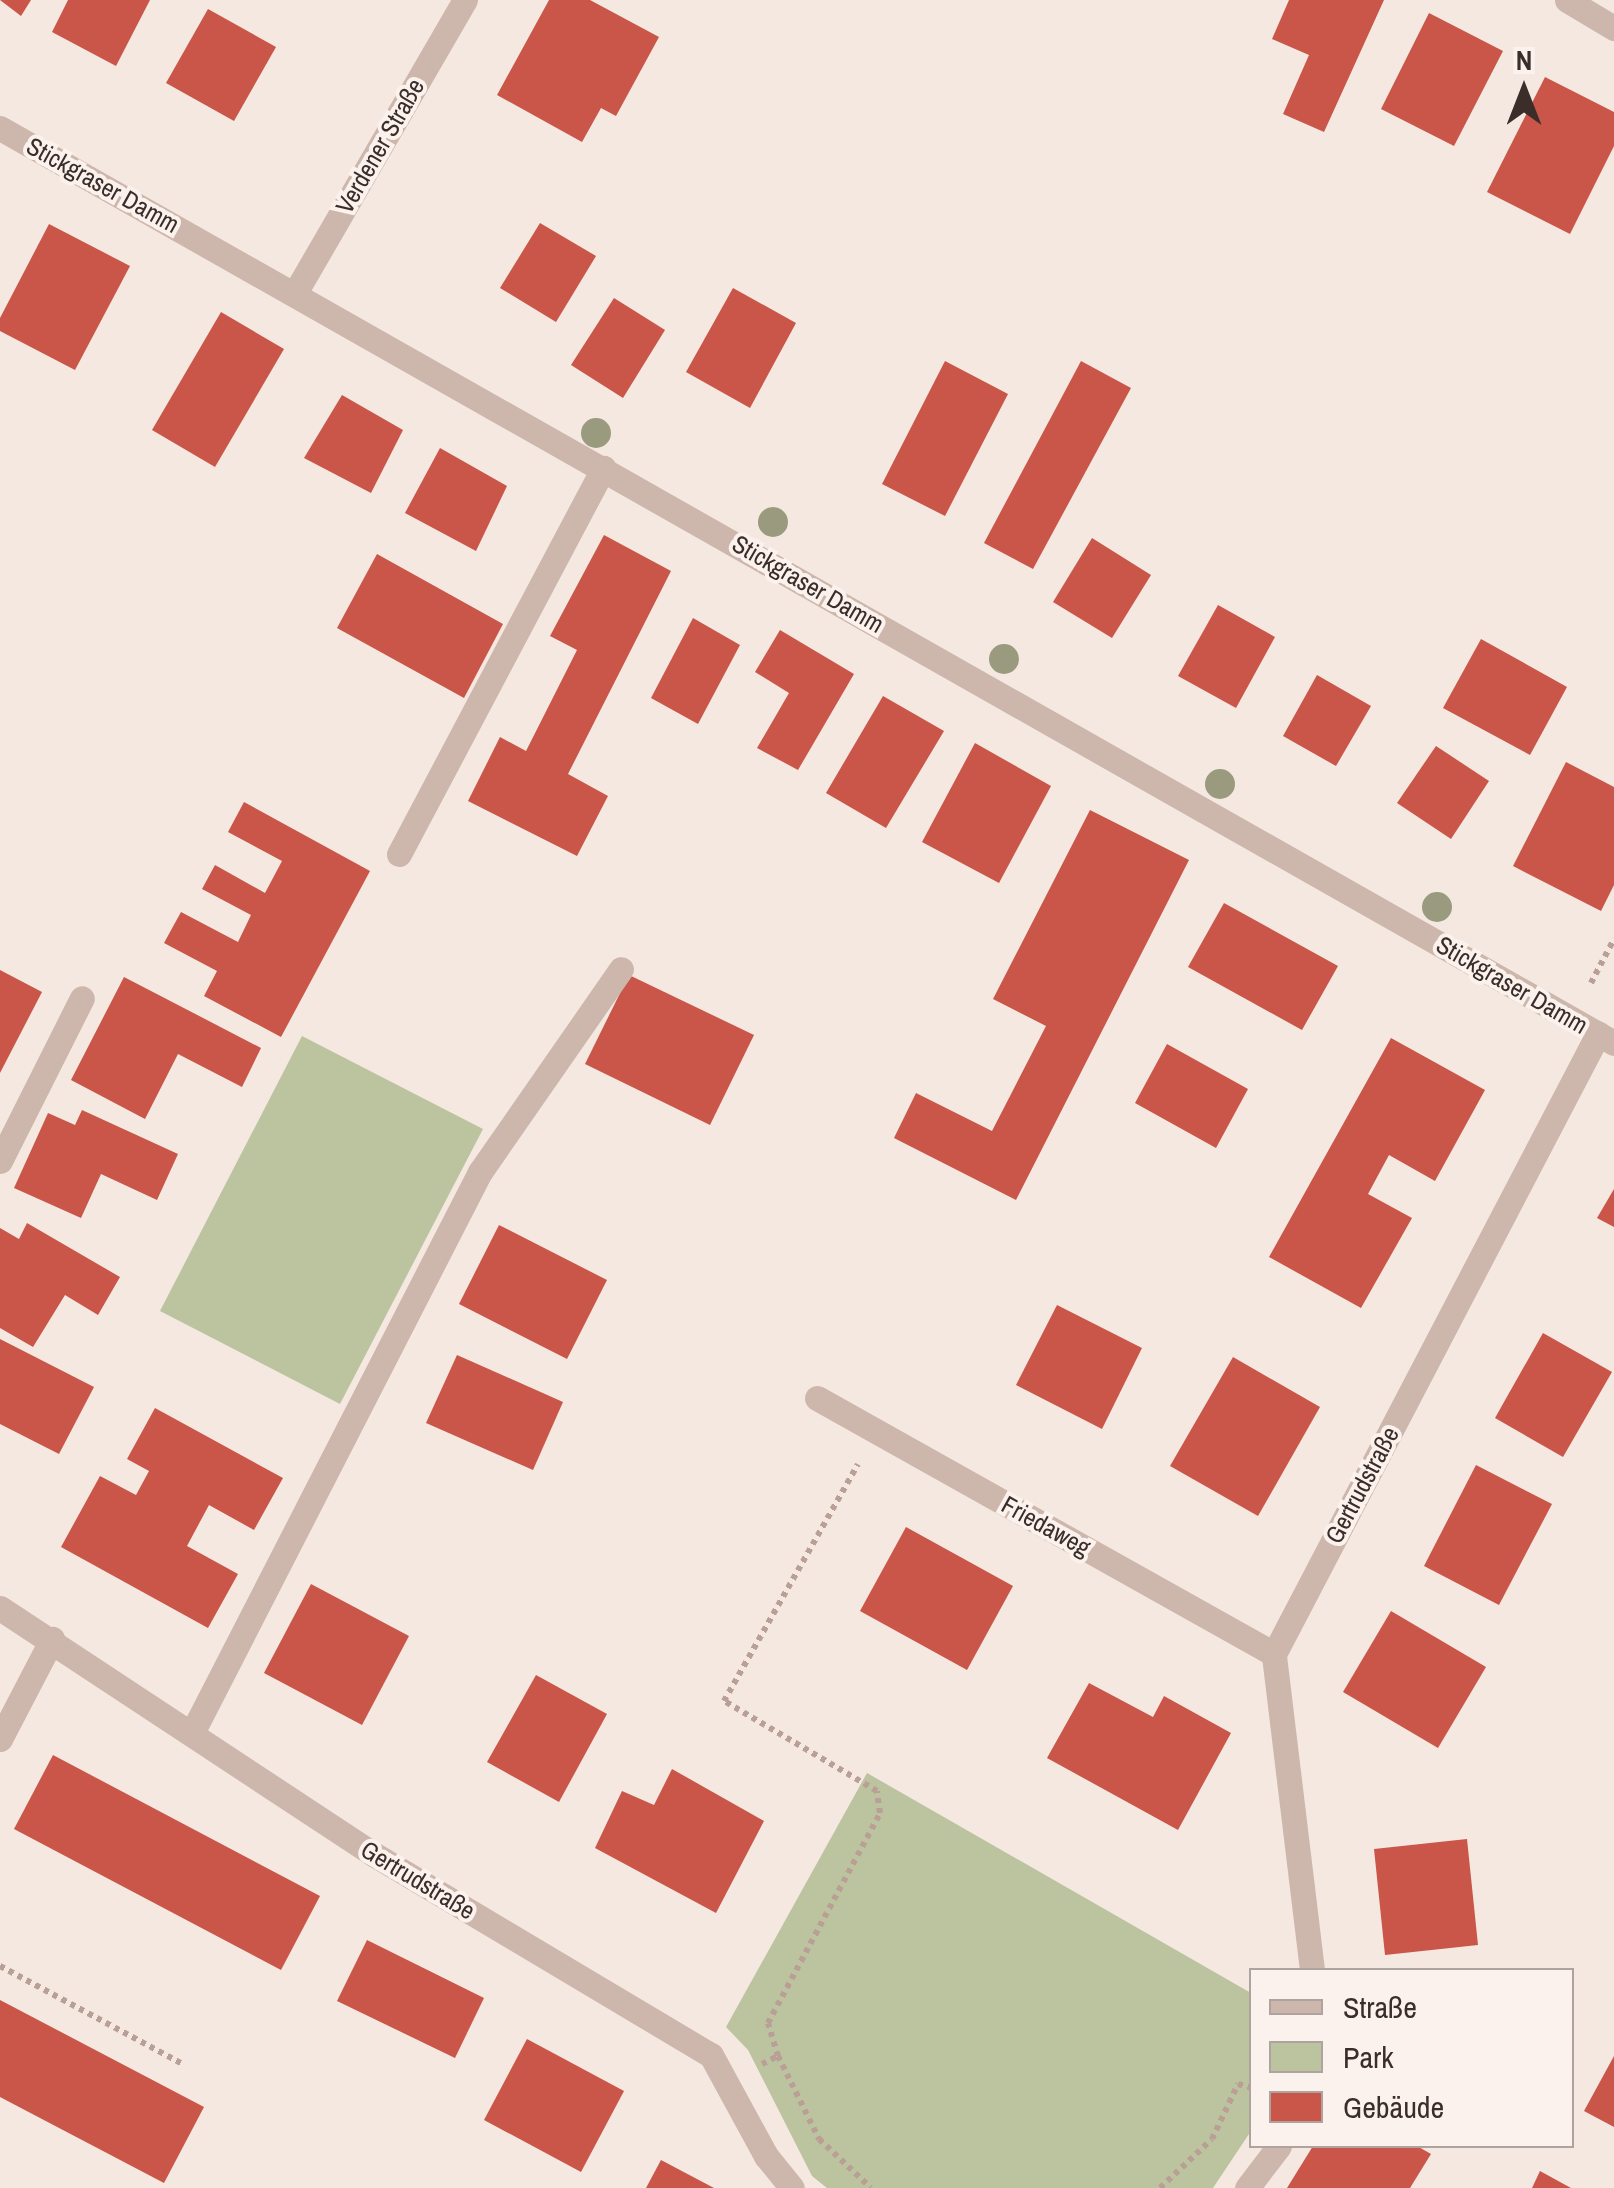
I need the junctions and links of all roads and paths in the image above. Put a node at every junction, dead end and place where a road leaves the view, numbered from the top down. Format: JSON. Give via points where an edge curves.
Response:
{"nodes":[{"id":1,"x":465,"y":0,"type":"edge"},
{"id":2,"x":1566,"y":0,"type":"edge"},
{"id":3,"x":1614,"y":28,"type":"edge"},
{"id":4,"x":2,"y":134,"type":"edge"},
{"id":5,"x":295,"y":293,"type":"junction"},
{"id":6,"x":603,"y":468,"type":"junction"},
{"id":7,"x":399,"y":854,"type":"dead end"},
{"id":8,"x":1614,"y":939,"type":"edge"},
{"id":9,"x":621,"y":969,"type":"dead end"},
{"id":10,"x":82,"y":998,"type":"dead end"},
{"id":11,"x":1572,"y":1019,"type":"junction"},
{"id":12,"x":1606,"y":1038,"type":"edge"},
{"id":13,"x":0,"y":1161,"type":"edge"},
{"id":14,"x":817,"y":1398,"type":"dead end"},
{"id":15,"x":876,"y":1431,"type":"junction"},
{"id":16,"x":0,"y":1608,"type":"edge"},
{"id":17,"x":52,"y":1639,"type":"junction"},
{"id":18,"x":1274,"y":1654,"type":"junction"},
{"id":19,"x":192,"y":1733,"type":"junction"},
{"id":20,"x":0,"y":1740,"type":"edge"},
{"id":21,"x":0,"y":1966,"type":"edge"},
{"id":22,"x":1312,"y":1968,"type":"edge"},
{"id":23,"x":778,"y":2056,"type":"junction"},
{"id":24,"x":184,"y":2064,"type":"dead end"},
{"id":25,"x":724,"y":2080,"type":"junction"},
{"id":26,"x":1249,"y":2087,"type":"edge"},
{"id":27,"x":1277,"y":2148,"type":"edge"},
{"id":28,"x":792,"y":2188,"type":"edge"},
{"id":29,"x":871,"y":2188,"type":"edge"},
{"id":30,"x":1160,"y":2188,"type":"edge"},
{"id":31,"x":1247,"y":2188,"type":"edge"}],
"edges":[{"from":1,"to":5,"type":"street","name":"Verdener Straße"},
{"from":2,"to":3,"type":"street"},
{"from":4,"to":5,"type":"street","name":"Stickgraser Damm"},
{"from":5,"to":6,"type":"street","name":"Stickgraser Damm"},
{"from":6,"to":7,"type":"street"},
{"from":6,"to":11,"type":"street","name":"Stickgraser Damm"},
{"from":8,"to":11,"type":"path"},
{"from":9,"to":19,"type":"street","via":[[480,1172]]},
{"from":10,"to":13,"type":"street"},
{"from":11,"to":12,"type":"street","name":"Stickgraser Damm"},
{"from":12,"to":18,"type":"street","name":"Gertrudstraße"},
{"from":14,"to":15,"type":"street","name":"Friedaweg"},
{"from":15,"to":18,"type":"street","name":"Friedaweg"},
{"from":15,"to":23,"type":"path","via":[[724,1701],[877,1791],[880,1813],[768,2023]]},
{"from":16,"to":17,"type":"street","name":"Gertrudstraße"},
{"from":17,"to":19,"type":"street","name":"Gertrudstraße"},
{"from":17,"to":20,"type":"street"},
{"from":18,"to":22,"type":"street"},
{"from":19,"to":25,"type":"street","name":"Gertrudstraße","via":[[375,1855],[711,2055]]},
{"from":21,"to":24,"type":"path"},
{"from":23,"to":25,"type":"path"},
{"from":23,"to":29,"type":"path","via":[[820,2140]]},
{"from":25,"to":28,"type":"street","name":"Gertrudstraße"},
{"from":26,"to":30,"type":"path","via":[[1238,2084],[1212,2140]]},
{"from":27,"to":31,"type":"street"}]}
